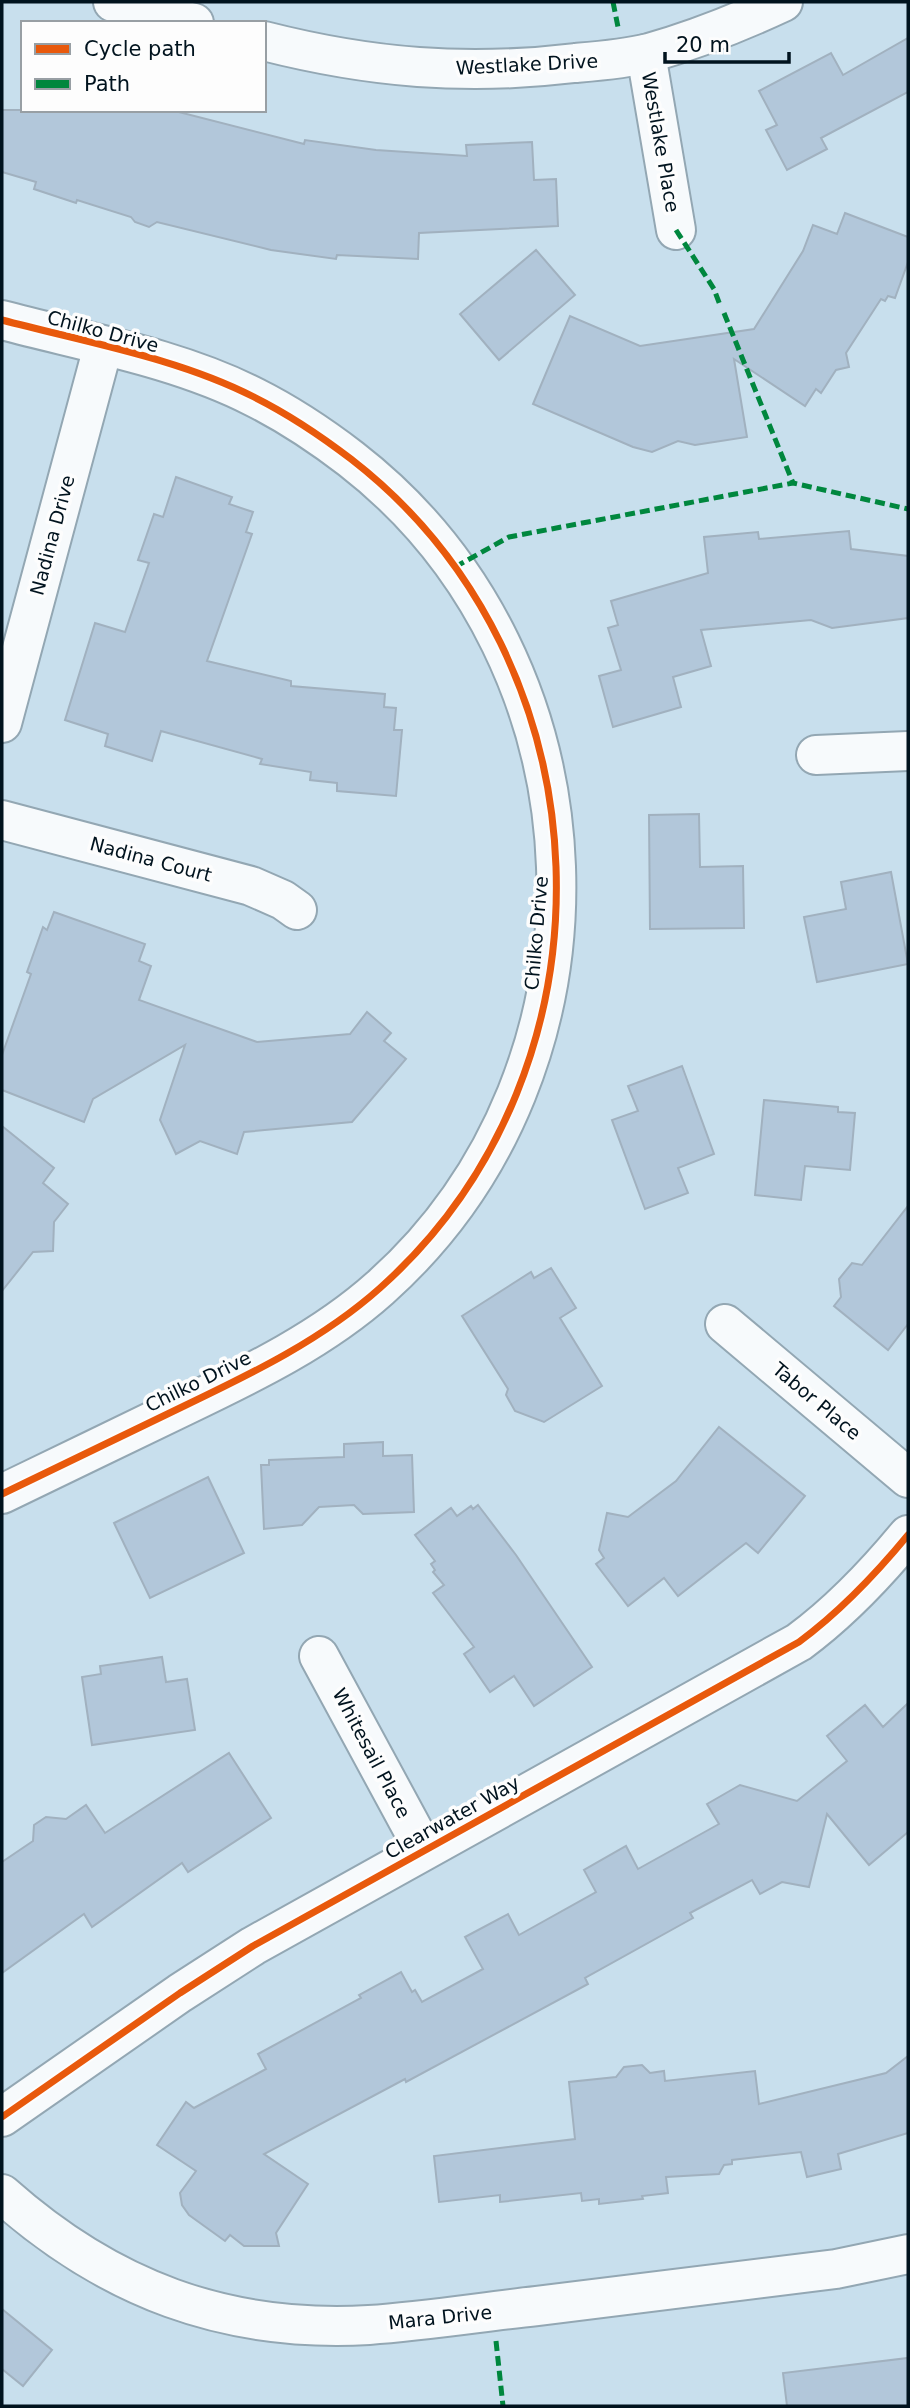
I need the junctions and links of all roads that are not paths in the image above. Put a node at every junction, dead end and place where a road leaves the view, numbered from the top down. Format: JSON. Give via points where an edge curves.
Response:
{"nodes":[{"id":1,"x":113,"y":2,"type":"edge"},
{"id":2,"x":783,"y":2,"type":"edge"},
{"id":3,"x":186,"y":21,"type":"edge"},
{"id":4,"x":266,"y":41,"type":"edge"},
{"id":5,"x":646,"y":54,"type":"junction"},
{"id":6,"x":676,"y":230,"type":"dead end"},
{"id":7,"x":2,"y":320,"type":"edge"},
{"id":8,"x":103,"y":347,"type":"junction"},
{"id":9,"x":2,"y":723,"type":"edge"},
{"id":10,"x":908,"y":751,"type":"edge"},
{"id":11,"x":816,"y":755,"type":"dead end"},
{"id":12,"x":2,"y":820,"type":"edge"},
{"id":13,"x":296,"y":910,"type":"dead end"},
{"id":14,"x":725,"y":1324,"type":"dead end"},
{"id":15,"x":908,"y":1478,"type":"edge"},
{"id":16,"x":2,"y":1494,"type":"edge"},
{"id":17,"x":908,"y":1535,"type":"edge"},
{"id":18,"x":319,"y":1656,"type":"dead end"},
{"id":19,"x":424,"y":1850,"type":"junction"},
{"id":20,"x":2,"y":2117,"type":"edge"},
{"id":21,"x":2,"y":2194,"type":"edge"},
{"id":22,"x":908,"y":2254,"type":"edge"}],
"edges":[{"from":1,"to":3,"type":"street"},
{"from":2,"to":5,"type":"street","name":"Westlake Drive"},
{"from":4,"to":5,"type":"street","name":"Westlake Drive","via":[[343,60],[415,69],[527,68]]},
{"from":5,"to":6,"type":"street","name":"Westlake Place"},
{"from":7,"to":8,"type":"street","name":"Chilko Drive"},
{"from":8,"to":9,"type":"street","name":"Nadina Drive"},
{"from":8,"to":16,"type":"street","name":"Chilko Drive","via":[[197,373],[288,416],[372,477],[440,547],[491,622],[533,725],[548,782],[557,852],[556,929],[540,1024],[502,1126],[454,1205],[395,1274],[347,1315],[273,1361]]},
{"from":10,"to":11,"type":"street"},
{"from":12,"to":13,"type":"street","name":"Nadina Court","via":[[251,886]]},
{"from":14,"to":15,"type":"street","name":"Tabor Place"},
{"from":17,"to":19,"type":"street","name":"Clearwater Way","via":[[856,1594],[799,1642]]},
{"from":18,"to":19,"type":"street","name":"Whitesail Place"},
{"from":19,"to":20,"type":"street","name":"Clearwater Way","via":[[215,1969]]},
{"from":21,"to":22,"type":"street","name":"Mara Drive","via":[[74,2249],[166,2297],[215,2312],[292,2324],[393,2323],[836,2269]]}]}
